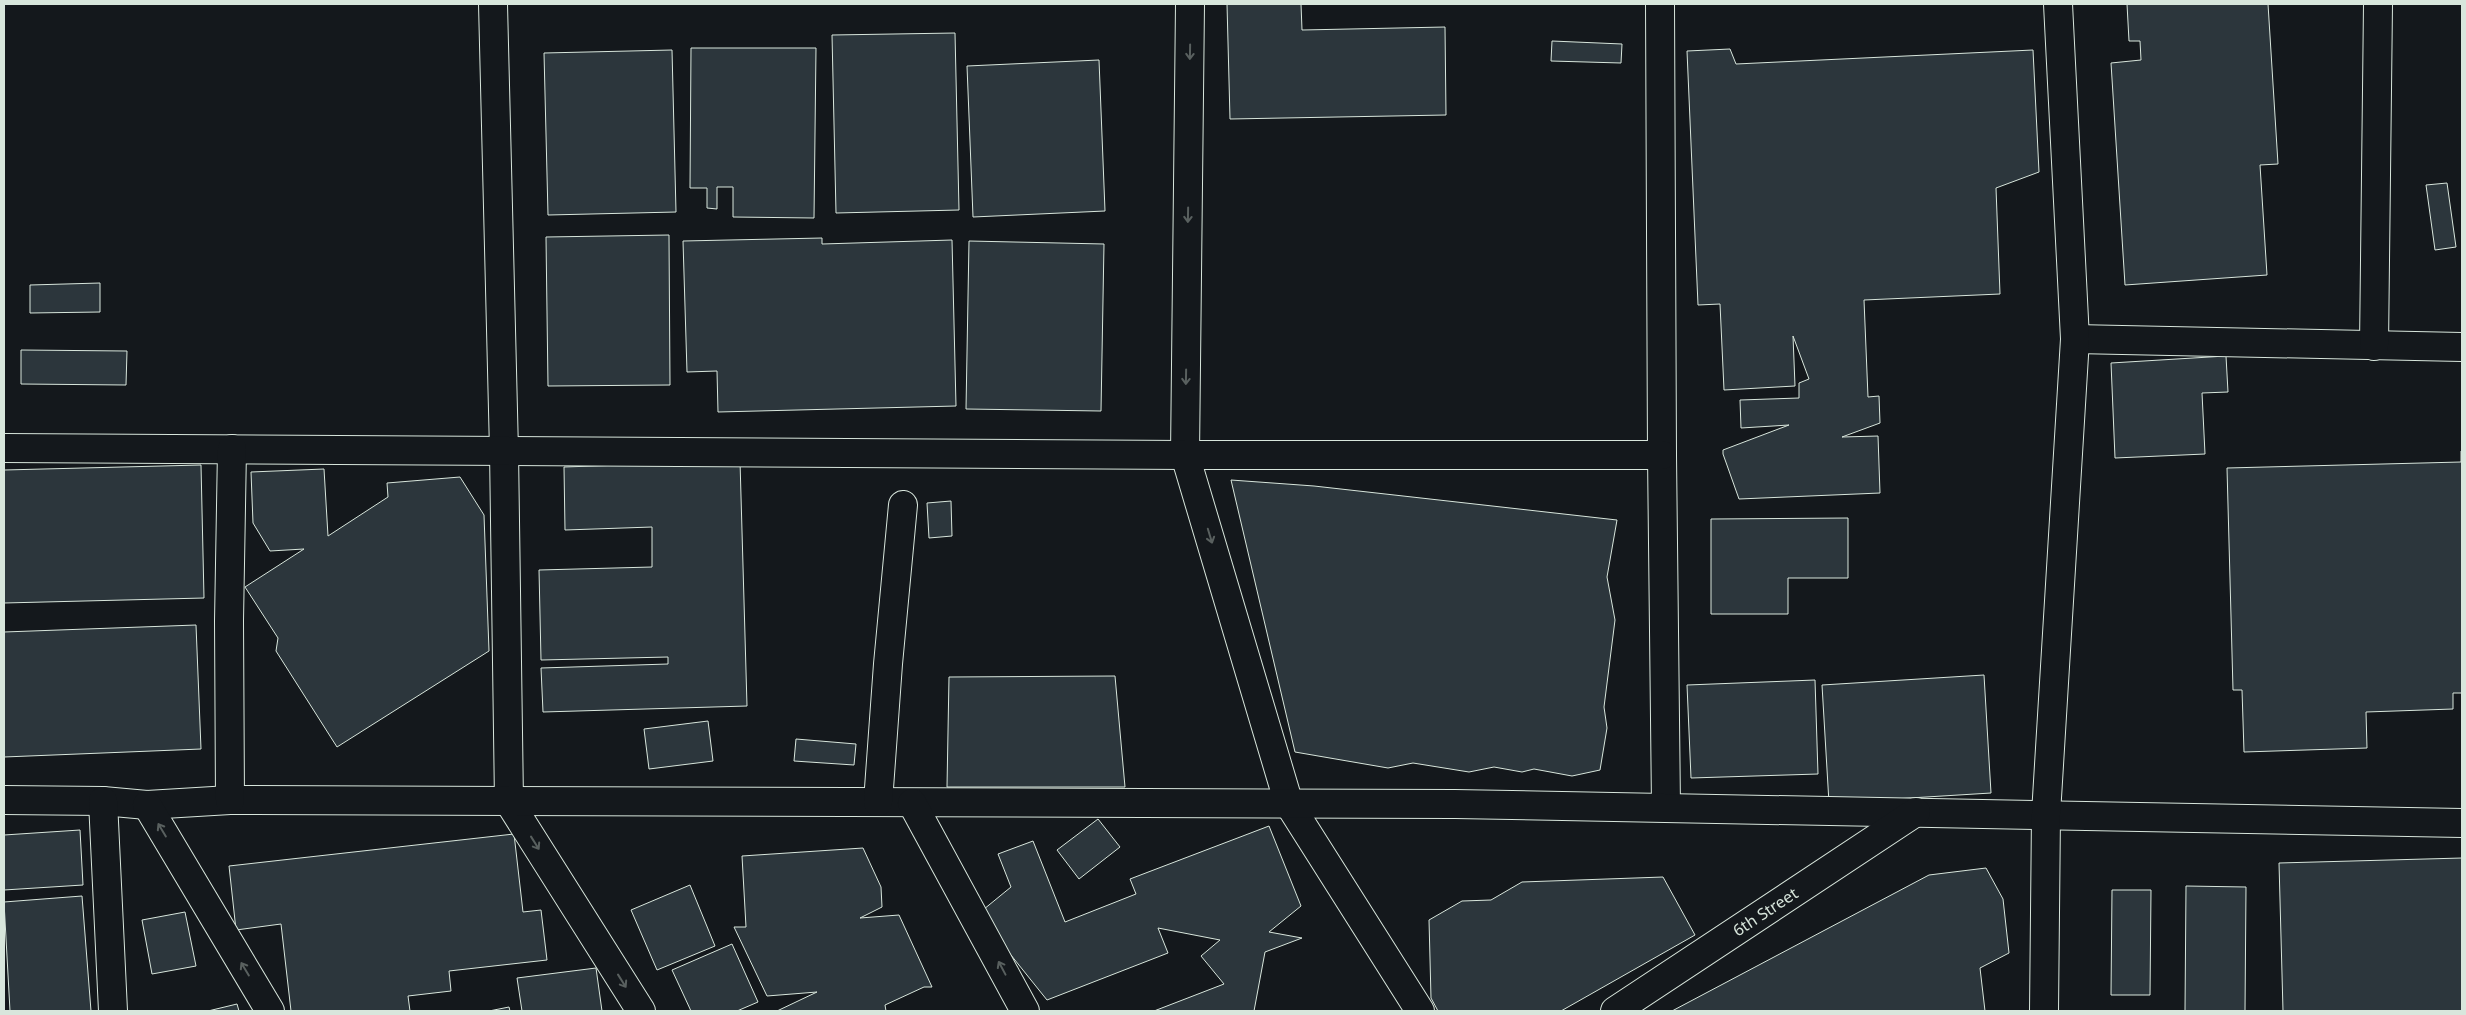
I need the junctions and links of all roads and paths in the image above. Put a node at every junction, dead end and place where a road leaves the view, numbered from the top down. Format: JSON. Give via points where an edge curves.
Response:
{"nodes":[{"id":1,"x":493,"y":4,"type":"edge"},
{"id":2,"x":1190,"y":4,"type":"edge"},
{"id":3,"x":1660,"y":4,"type":"edge"},
{"id":4,"x":2058,"y":4,"type":"edge"},
{"id":5,"x":2378,"y":4,"type":"edge"},
{"id":6,"x":2075,"y":339,"type":"junction"},
{"id":7,"x":2374,"y":346,"type":"junction"},
{"id":8,"x":2462,"y":347,"type":"edge"},
{"id":9,"x":4,"y":448,"type":"edge"},
{"id":10,"x":232,"y":449,"type":"junction"},
{"id":11,"x":504,"y":451,"type":"junction"},
{"id":12,"x":1185,"y":455,"type":"junction"},
{"id":13,"x":1662,"y":455,"type":"junction"},
{"id":14,"x":903,"y":505,"type":"dead end"},
{"id":15,"x":4,"y":800,"type":"edge"},
{"id":16,"x":230,"y":800,"type":"junction"},
{"id":17,"x":103,"y":801,"type":"junction"},
{"id":18,"x":509,"y":802,"type":"junction"},
{"id":19,"x":878,"y":802,"type":"junction"},
{"id":20,"x":912,"y":803,"type":"junction"},
{"id":21,"x":1289,"y":804,"type":"junction"},
{"id":22,"x":147,"y":805,"type":"junction"},
{"id":23,"x":1666,"y":807,"type":"junction"},
{"id":24,"x":1916,"y":812,"type":"junction"},
{"id":25,"x":2046,"y":814,"type":"junction"},
{"id":26,"x":2462,"y":822,"type":"edge"},
{"id":27,"x":113,"y":1011,"type":"edge"},
{"id":28,"x":270,"y":1011,"type":"edge"},
{"id":29,"x":641,"y":1011,"type":"edge"},
{"id":30,"x":1025,"y":1011,"type":"edge"},
{"id":31,"x":1420,"y":1011,"type":"edge"},
{"id":32,"x":1615,"y":1011,"type":"edge"},
{"id":33,"x":2044,"y":1011,"type":"edge"}],
"edges":[{"from":1,"to":11,"type":"street"},
{"from":2,"to":12,"type":"street","one_way":true},
{"from":3,"to":13,"type":"street"},
{"from":4,"to":6,"type":"street"},
{"from":5,"to":7,"type":"street"},
{"from":6,"to":7,"type":"street"},
{"from":6,"to":25,"type":"street"},
{"from":7,"to":8,"type":"street"},
{"from":9,"to":10,"type":"street"},
{"from":10,"to":11,"type":"street"},
{"from":10,"to":16,"type":"street"},
{"from":11,"to":12,"type":"street"},
{"from":11,"to":18,"type":"street"},
{"from":12,"to":13,"type":"street"},
{"from":12,"to":21,"type":"street","one_way":true},
{"from":13,"to":23,"type":"street"},
{"from":14,"to":19,"type":"street"},
{"from":15,"to":17,"type":"street"},
{"from":16,"to":18,"type":"street"},
{"from":16,"to":22,"type":"street"},
{"from":17,"to":22,"type":"street"},
{"from":17,"to":27,"type":"street"},
{"from":18,"to":19,"type":"street"},
{"from":18,"to":29,"type":"street","one_way":true},
{"from":19,"to":20,"type":"street"},
{"from":20,"to":21,"type":"street"},
{"from":30,"to":20,"type":"street","one_way":true},
{"from":21,"to":23,"type":"street"},
{"from":21,"to":31,"type":"street"},
{"from":28,"to":22,"type":"street","one_way":true},
{"from":23,"to":24,"type":"street"},
{"from":24,"to":25,"type":"street"},
{"from":24,"to":32,"type":"street","name":"6th Street"},
{"from":25,"to":26,"type":"street"},
{"from":25,"to":33,"type":"street"}]}
